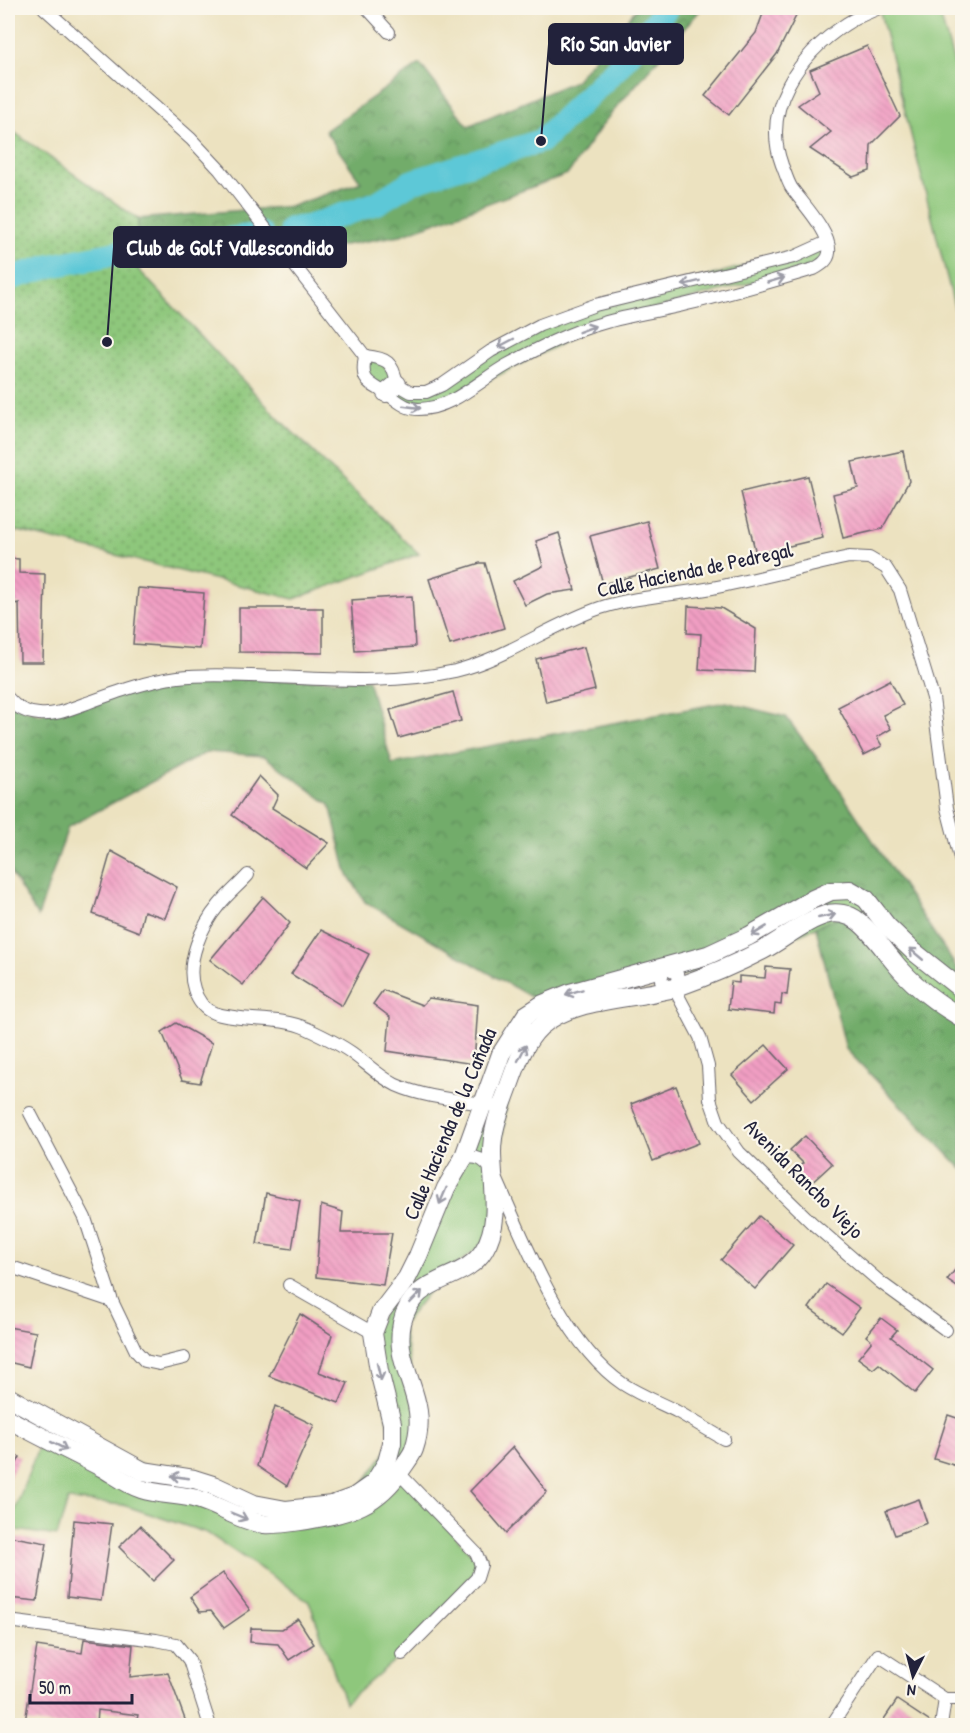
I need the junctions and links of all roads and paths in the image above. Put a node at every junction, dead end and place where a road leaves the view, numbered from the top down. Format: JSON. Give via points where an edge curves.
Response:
{"nodes":[{"id":1,"x":44,"y":8,"type":"edge"},
{"id":2,"x":367,"y":8,"type":"edge"},
{"id":3,"x":879,"y":8,"type":"edge"},
{"id":4,"x":389,"y":32,"type":"dead end"},
{"id":5,"x":827,"y":242,"type":"junction"},
{"id":6,"x":364,"y":356,"type":"junction"},
{"id":7,"x":391,"y":389,"type":"junction"},
{"id":8,"x":8,"y":698,"type":"edge"},
{"id":9,"x":963,"y":866,"type":"edge"},
{"id":10,"x":248,"y":876,"type":"dead end"},
{"id":11,"x":664,"y":968,"type":"junction"},
{"id":12,"x":674,"y":988,"type":"junction"},
{"id":13,"x":963,"y":990,"type":"edge"},
{"id":14,"x":963,"y":1018,"type":"edge"},
{"id":15,"x":492,"y":1105,"type":"junction"},
{"id":16,"x":30,"y":1113,"type":"dead end"},
{"id":17,"x":463,"y":1159,"type":"junction"},
{"id":18,"x":493,"y":1171,"type":"junction"},
{"id":19,"x":8,"y":1266,"type":"edge"},
{"id":20,"x":289,"y":1285,"type":"dead end"},
{"id":21,"x":112,"y":1301,"type":"junction"},
{"id":22,"x":946,"y":1330,"type":"dead end"},
{"id":23,"x":373,"y":1333,"type":"junction"},
{"id":24,"x":184,"y":1358,"type":"dead end"},
{"id":25,"x":8,"y":1397,"type":"edge"},
{"id":26,"x":8,"y":1419,"type":"edge"},
{"id":27,"x":723,"y":1439,"type":"dead end"},
{"id":28,"x":108,"y":1462,"type":"junction"},
{"id":29,"x":393,"y":1467,"type":"junction"},
{"id":30,"x":8,"y":1621,"type":"edge"},
{"id":31,"x":402,"y":1654,"type":"dead end"},
{"id":32,"x":945,"y":1699,"type":"junction"},
{"id":33,"x":963,"y":1699,"type":"edge"},
{"id":34,"x":210,"y":1725,"type":"edge"},
{"id":35,"x":831,"y":1725,"type":"edge"},
{"id":36,"x":940,"y":1725,"type":"edge"}],
"edges":[{"from":1,"to":6,"type":"street","via":[[220,170]]},
{"from":2,"to":4,"type":"street"},
{"from":3,"to":5,"type":"street","via":[[846,24],[813,52],[789,81],[775,124],[777,151],[789,184]]},
{"from":5,"to":7,"type":"street","one_way":true,"via":[[794,257],[595,305],[540,325],[426,393]]},
{"from":7,"to":5,"type":"street","one_way":true,"via":[[402,405],[417,409],[433,407],[544,345],[601,323],[814,269],[824,263],[829,253]]},
{"from":6,"to":7,"type":"street","via":[[362,369],[368,381],[375,389]]},
{"from":6,"to":7,"type":"street","via":[[379,357],[389,363],[394,372]]},
{"from":8,"to":9,"type":"street","name":"Calle Hacienda de Pedregal","via":[[25,712],[40,714],[58,712],[148,682],[179,677],[418,677],[480,664],[573,619],[632,599],[712,588],[849,557],[869,558],[886,568],[900,590],[926,670],[947,808]]},
{"from":10,"to":15,"type":"street","via":[[218,905],[203,929],[193,957],[191,981],[198,1000],[211,1012],[302,1026],[344,1048],[396,1085],[421,1094]]},
{"from":11,"to":12,"type":"street","name":"Avenida Rancho Viejo","via":[[677,974]]},
{"from":13,"to":11,"type":"street","name":"Calle Hacienda de la Cañada","one_way":true,"via":[[913,951],[866,899],[850,890],[831,891],[739,941]]},
{"from":11,"to":15,"type":"street","name":"Calle Hacienda de la Cañada","one_way":true,"via":[[570,993],[526,1015],[501,1054]]},
{"from":12,"to":14,"type":"street","name":"Calle Hacienda de la Cañada","one_way":true,"via":[[762,951],[828,913],[846,914],[859,922],[903,972],[940,1005]]},
{"from":15,"to":12,"type":"street","name":"Calle Hacienda de la Cañada","one_way":true,"via":[[527,1043],[546,1023],[575,1009]]},
{"from":12,"to":22,"type":"street","name":"Avenida Rancho Viejo","via":[[700,1037],[708,1066],[710,1099],[718,1122],[739,1152],[880,1282]]},
{"from":15,"to":17,"type":"street","name":"Calle Hacienda de la Cañada"},
{"from":15,"to":18,"type":"street","name":"Calle Hacienda de la Cañada"},
{"from":16,"to":21,"type":"street","via":[[85,1218]]},
{"from":17,"to":18,"type":"street","via":[[474,1156],[484,1160]]},
{"from":17,"to":23,"type":"street","name":"Calle Hacienda de la Cañada","one_way":true,"via":[[446,1188],[418,1257],[381,1312]]},
{"from":18,"to":27,"type":"street","name":"Calle Hacienda de la Cañada","via":[[569,1328],[593,1358],[621,1383]]},
{"from":29,"to":18,"type":"street","name":"Calle Hacienda de la Cañada","one_way":true,"via":[[413,1452],[420,1415],[400,1346],[408,1305],[423,1290],[469,1266],[483,1253],[494,1224]]},
{"from":19,"to":21,"type":"street"},
{"from":20,"to":23,"type":"street"},
{"from":21,"to":24,"type":"street","via":[[136,1351],[145,1361],[159,1364]]},
{"from":23,"to":29,"type":"street","one_way":true,"via":[[392,1423]]},
{"from":25,"to":28,"type":"street","via":[[57,1423]]},
{"from":26,"to":28,"type":"street","one_way":true},
{"from":29,"to":28,"type":"street","one_way":true,"via":[[354,1497],[332,1505],[286,1510],[254,1504],[194,1479]]},
{"from":28,"to":29,"type":"street","one_way":true,"via":[[138,1488],[201,1500],[266,1524],[338,1515],[365,1505],[385,1491]]},
{"from":29,"to":31,"type":"street","via":[[477,1553],[481,1565],[477,1578]]},
{"from":30,"to":34,"type":"street","via":[[176,1644],[189,1660]]},
{"from":32,"to":33,"type":"street"},
{"from":32,"to":35,"type":"street","via":[[878,1655]]},
{"from":32,"to":36,"type":"street"}]}
